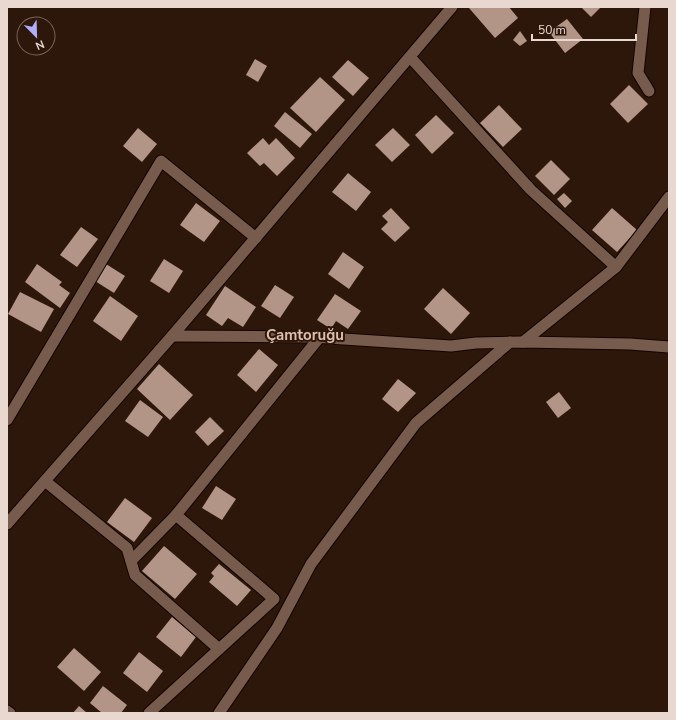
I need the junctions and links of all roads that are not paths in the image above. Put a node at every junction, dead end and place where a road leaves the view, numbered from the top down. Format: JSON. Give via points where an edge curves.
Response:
{"nodes":[{"id":1,"x":452,"y":7,"type":"edge"},
{"id":2,"x":645,"y":7,"type":"edge"},
{"id":3,"x":410,"y":57,"type":"junction"},
{"id":4,"x":649,"y":91,"type":"dead end"},
{"id":5,"x":669,"y":197,"type":"edge"},
{"id":6,"x":256,"y":238,"type":"junction"},
{"id":7,"x":616,"y":267,"type":"junction"},
{"id":8,"x":172,"y":336,"type":"junction"},
{"id":9,"x":319,"y":338,"type":"junction"},
{"id":10,"x":510,"y":342,"type":"junction"},
{"id":11,"x":523,"y":342,"type":"junction"},
{"id":12,"x":669,"y":347,"type":"edge"},
{"id":13,"x":7,"y":420,"type":"edge"},
{"id":14,"x":45,"y":481,"type":"junction"},
{"id":15,"x":176,"y":515,"type":"junction"},
{"id":16,"x":7,"y":524,"type":"edge"},
{"id":17,"x":131,"y":561,"type":"junction"},
{"id":18,"x":219,"y":649,"type":"junction"},
{"id":19,"x":7,"y":711,"type":"edge"},
{"id":20,"x":10,"y":713,"type":"edge"},
{"id":21,"x":148,"y":713,"type":"edge"},
{"id":22,"x":219,"y":713,"type":"edge"}],
"edges":[{"from":1,"to":3,"type":"street"},
{"from":2,"to":4,"type":"street","via":[[638,73]]},
{"from":3,"to":6,"type":"street"},
{"from":3,"to":7,"type":"street","via":[[531,190]]},
{"from":5,"to":7,"type":"street"},
{"from":6,"to":8,"type":"street"},
{"from":6,"to":13,"type":"street","via":[[161,161]]},
{"from":7,"to":11,"type":"street"},
{"from":8,"to":9,"type":"street"},
{"from":8,"to":14,"type":"street"},
{"from":9,"to":10,"type":"street","via":[[451,346]]},
{"from":9,"to":15,"type":"street"},
{"from":10,"to":11,"type":"street"},
{"from":10,"to":22,"type":"street","via":[[416,423],[311,564],[277,628]]},
{"from":11,"to":12,"type":"street"},
{"from":14,"to":16,"type":"street"},
{"from":14,"to":17,"type":"street","via":[[127,548]]},
{"from":15,"to":17,"type":"street"},
{"from":15,"to":18,"type":"street","via":[[274,599]]},
{"from":17,"to":18,"type":"street","via":[[135,575]]},
{"from":18,"to":21,"type":"street"},
{"from":19,"to":20,"type":"street"}]}
